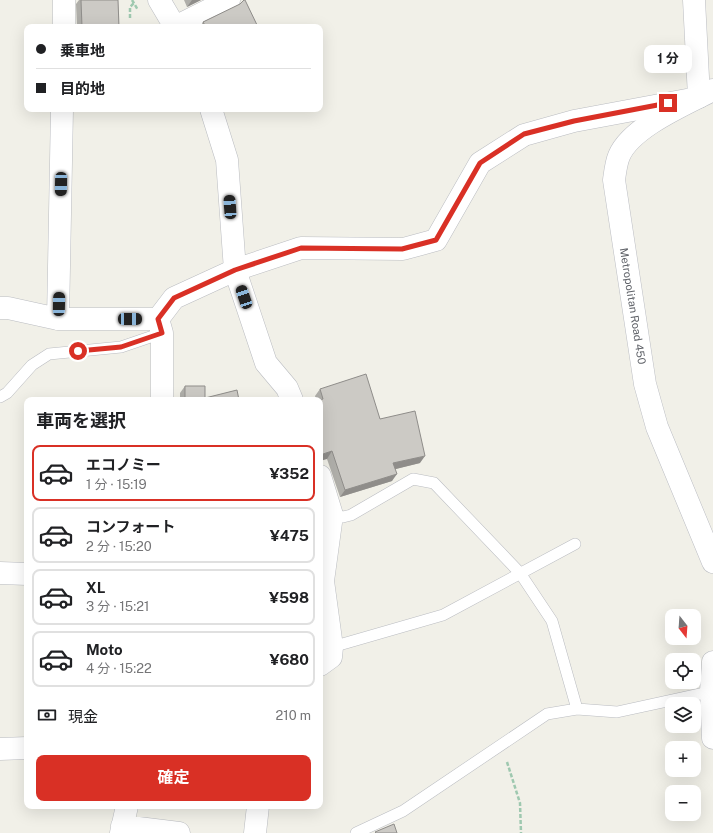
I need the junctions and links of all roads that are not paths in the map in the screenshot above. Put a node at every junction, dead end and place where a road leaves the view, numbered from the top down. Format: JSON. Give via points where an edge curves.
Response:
{"nodes":[{"id":1,"x":64,"y":0,"type":"edge"},
{"id":2,"x":159,"y":0,"type":"edge"},
{"id":3,"x":229,"y":0,"type":"edge"},
{"id":4,"x":694,"y":0,"type":"edge"},
{"id":5,"x":64,"y":24,"type":"edge"},
{"id":6,"x":173,"y":24,"type":"edge"},
{"id":7,"x":181,"y":24,"type":"edge"},
{"id":8,"x":708,"y":90,"type":"edge"},
{"id":9,"x":62,"y":112,"type":"edge"},
{"id":10,"x":212,"y":112,"type":"edge"},
{"id":11,"x":235,"y":270,"type":"junction"},
{"id":12,"x":0,"y":308,"type":"edge"},
{"id":13,"x":58,"y":318,"type":"junction"},
{"id":14,"x":160,"y":326,"type":"junction"},
{"id":15,"x":0,"y":397,"type":"edge"},
{"id":16,"x":162,"y":397,"type":"edge"},
{"id":17,"x":291,"y":397,"type":"edge"},
{"id":18,"x":323,"y":486,"type":"edge"},
{"id":19,"x":332,"y":515,"type":"junction"},
{"id":20,"x":575,"y":544,"type":"dead end"},
{"id":21,"x":713,"y":562,"type":"edge"},
{"id":22,"x":323,"y":569,"type":"edge"},
{"id":23,"x":0,"y":573,"type":"edge"},
{"id":24,"x":520,"y":573,"type":"junction"},
{"id":25,"x":24,"y":574,"type":"edge"},
{"id":26,"x":323,"y":593,"type":"edge"},
{"id":27,"x":332,"y":647,"type":"junction"},
{"id":28,"x":713,"y":662,"type":"edge"},
{"id":29,"x":323,"y":663,"type":"edge"},
{"id":30,"x":712,"y":691,"type":"edge"},
{"id":31,"x":577,"y":709,"type":"junction"},
{"id":32,"x":713,"y":738,"type":"edge"},
{"id":33,"x":24,"y":748,"type":"edge"},
{"id":34,"x":0,"y":749,"type":"edge"},
{"id":35,"x":258,"y":809,"type":"edge"},
{"id":36,"x":123,"y":822,"type":"edge"},
{"id":37,"x":179,"y":833,"type":"edge"},
{"id":38,"x":255,"y":833,"type":"edge"},
{"id":39,"x":356,"y":833,"type":"edge"}],
"edges":[{"from":1,"to":5,"type":"street"},
{"from":2,"to":6,"type":"street"},
{"from":3,"to":7,"type":"street"},
{"from":4,"to":8,"type":"street"},
{"from":8,"to":11,"type":"street","via":[[524,134],[480,163],[436,240],[402,249],[301,248]]},
{"from":8,"to":21,"type":"street","name":"Metropolitan Road 450","via":[[666,114],[625,146],[618,157],[614,180],[645,384],[657,427]]},
{"from":9,"to":13,"type":"street"},
{"from":10,"to":11,"type":"street","via":[[227,160]]},
{"from":11,"to":14,"type":"street","via":[[174,298]]},
{"from":11,"to":17,"type":"street","via":[[266,363],[287,388]]},
{"from":12,"to":13,"type":"street"},
{"from":13,"to":14,"type":"street"},
{"from":14,"to":15,"type":"lane","via":[[121,347],[50,354],[32,365]]},
{"from":14,"to":16,"type":"street"},
{"from":18,"to":19,"type":"street"},
{"from":19,"to":22,"type":"street"},
{"from":19,"to":24,"type":"lane","via":[[351,515],[413,479],[434,482]]},
{"from":20,"to":24,"type":"lane"},
{"from":23,"to":25,"type":"street"},
{"from":24,"to":27,"type":"lane","via":[[443,615]]},
{"from":24,"to":31,"type":"lane","via":[[552,621]]},
{"from":26,"to":27,"type":"street"},
{"from":27,"to":29,"type":"street","via":[[331,657]]},
{"from":28,"to":30,"type":"street"},
{"from":30,"to":31,"type":"lane","via":[[617,712]]},
{"from":30,"to":32,"type":"street"},
{"from":31,"to":39,"type":"lane","via":[[547,714],[403,811]]},
{"from":33,"to":34,"type":"street"},
{"from":35,"to":38,"type":"street"},
{"from":36,"to":37,"type":"street"}]}
